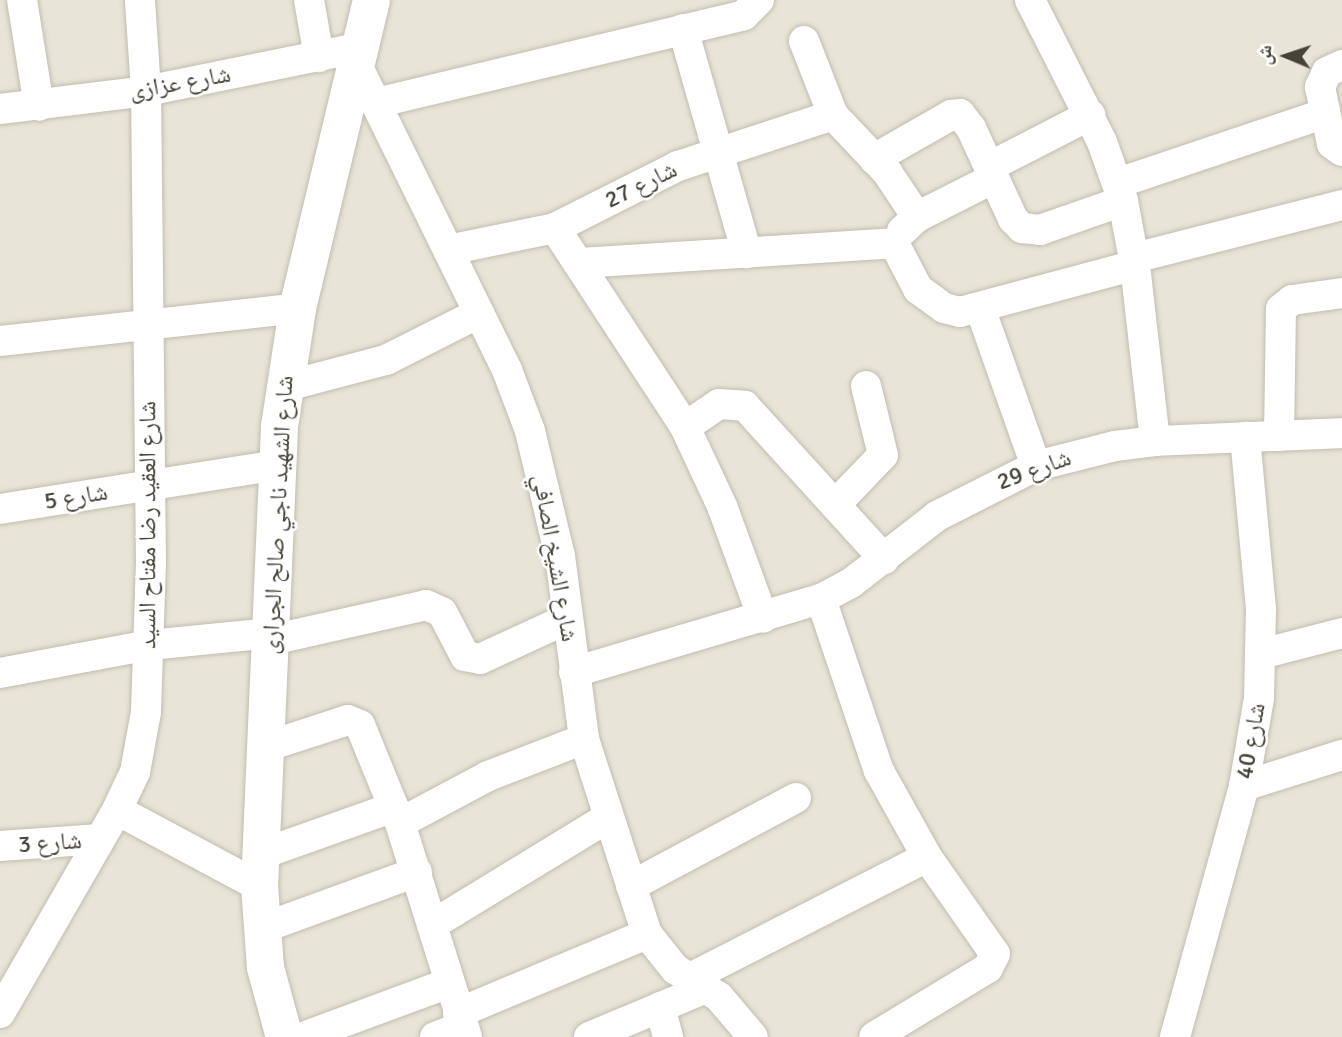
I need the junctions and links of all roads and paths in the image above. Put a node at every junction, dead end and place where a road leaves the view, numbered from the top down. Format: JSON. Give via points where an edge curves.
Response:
{"nodes":[{"id":1,"x":22,"y":0,"type":"edge"},
{"id":2,"x":139,"y":0,"type":"edge"},
{"id":3,"x":309,"y":0,"type":"edge"},
{"id":4,"x":371,"y":0,"type":"edge"},
{"id":5,"x":759,"y":0,"type":"edge"},
{"id":6,"x":1030,"y":0,"type":"edge"},
{"id":7,"x":683,"y":29,"type":"junction"},
{"id":8,"x":804,"y":41,"type":"dead end"},
{"id":9,"x":357,"y":55,"type":"junction"},
{"id":10,"x":319,"y":57,"type":"junction"},
{"id":11,"x":1342,"y":65,"type":"edge"},
{"id":12,"x":145,"y":91,"type":"junction"},
{"id":13,"x":376,"y":103,"type":"junction"},
{"id":14,"x":39,"y":106,"type":"junction"},
{"id":15,"x":0,"y":109,"type":"edge"},
{"id":16,"x":1323,"y":114,"type":"junction"},
{"id":17,"x":1090,"y":115,"type":"junction"},
{"id":18,"x":833,"y":116,"type":"junction"},
{"id":19,"x":1342,"y":151,"type":"edge"},
{"id":20,"x":719,"y":153,"type":"junction"},
{"id":21,"x":874,"y":159,"type":"junction"},
{"id":22,"x":991,"y":172,"type":"junction"},
{"id":23,"x":1121,"y":192,"type":"junction"},
{"id":24,"x":1342,"y":205,"type":"edge"},
{"id":25,"x":916,"y":217,"type":"junction"},
{"id":26,"x":555,"y":228,"type":"junction"},
{"id":27,"x":894,"y":243,"type":"junction"},
{"id":28,"x":449,"y":250,"type":"junction"},
{"id":29,"x":747,"y":253,"type":"junction"},
{"id":30,"x":1135,"y":262,"type":"junction"},
{"id":31,"x":579,"y":263,"type":"junction"},
{"id":32,"x":1342,"y":293,"type":"edge"},
{"id":33,"x":297,"y":308,"type":"junction"},
{"id":34,"x":980,"y":309,"type":"junction"},
{"id":35,"x":479,"y":313,"type":"junction"},
{"id":36,"x":148,"y":324,"type":"junction"},
{"id":37,"x":0,"y":341,"type":"edge"},
{"id":38,"x":866,"y":386,"type":"dead end"},
{"id":39,"x":284,"y":387,"type":"junction"},
{"id":40,"x":685,"y":427,"type":"junction"},
{"id":41,"x":1342,"y":433,"type":"edge"},
{"id":42,"x":1279,"y":436,"type":"junction"},
{"id":43,"x":1245,"y":437,"type":"junction"},
{"id":44,"x":1154,"y":441,"type":"junction"},
{"id":45,"x":277,"y":465,"type":"junction"},
{"id":46,"x":1036,"y":466,"type":"junction"},
{"id":47,"x":150,"y":485,"type":"junction"},
{"id":48,"x":835,"y":505,"type":"junction"},
{"id":49,"x":0,"y":509,"type":"edge"},
{"id":50,"x":884,"y":559,"type":"junction"},
{"id":51,"x":821,"y":599,"type":"junction"},
{"id":52,"x":763,"y":618,"type":"junction"},
{"id":53,"x":567,"y":619,"type":"junction"},
{"id":54,"x":1342,"y":633,"type":"edge"},
{"id":55,"x":271,"y":637,"type":"junction"},
{"id":56,"x":149,"y":645,"type":"junction"},
{"id":57,"x":1261,"y":654,"type":"junction"},
{"id":58,"x":574,"y":672,"type":"junction"},
{"id":59,"x":0,"y":673,"type":"edge"},
{"id":60,"x":584,"y":739,"type":"junction"},
{"id":61,"x":265,"y":747,"type":"junction"},
{"id":62,"x":1342,"y":755,"type":"edge"},
{"id":63,"x":1244,"y":786,"type":"junction"},
{"id":64,"x":796,"y":798,"type":"dead end"},
{"id":65,"x":117,"y":810,"type":"junction"},
{"id":66,"x":397,"y":815,"type":"junction"},
{"id":67,"x":609,"y":817,"type":"junction"},
{"id":68,"x":100,"y":839,"type":"junction"},
{"id":69,"x":0,"y":846,"type":"edge"},
{"id":70,"x":927,"y":857,"type":"junction"},
{"id":71,"x":259,"y":871,"type":"junction"},
{"id":72,"x":416,"y":872,"type":"junction"},
{"id":73,"x":631,"y":886,"type":"junction"},
{"id":74,"x":432,"y":925,"type":"junction"},
{"id":75,"x":260,"y":929,"type":"junction"},
{"id":76,"x":648,"y":934,"type":"junction"},
{"id":77,"x":698,"y":983,"type":"junction"},
{"id":78,"x":449,"y":984,"type":"junction"},
{"id":79,"x":660,"y":1007,"type":"junction"},
{"id":80,"x":0,"y":1013,"type":"edge"},
{"id":81,"x":463,"y":1025,"type":"edge"},
{"id":82,"x":284,"y":1037,"type":"edge"},
{"id":83,"x":303,"y":1037,"type":"edge"},
{"id":84,"x":435,"y":1037,"type":"edge"},
{"id":85,"x":589,"y":1037,"type":"edge"},
{"id":86,"x":668,"y":1037,"type":"edge"},
{"id":87,"x":754,"y":1037,"type":"edge"},
{"id":88,"x":874,"y":1037,"type":"edge"},
{"id":89,"x":1175,"y":1037,"type":"edge"}],
"edges":[{"from":1,"to":14,"type":"street"},
{"from":2,"to":12,"type":"street","name":"شارع العقيد رضا مفتاح السيد"},
{"from":3,"to":10,"type":"street"},
{"from":4,"to":9,"type":"street","name":"شارع الشهيد ناجي صالح الجرارى"},
{"from":5,"to":7,"type":"street","via":[[744,15]]},
{"from":6,"to":17,"type":"street"},
{"from":7,"to":13,"type":"street"},
{"from":7,"to":20,"type":"street"},
{"from":8,"to":18,"type":"street"},
{"from":9,"to":10,"type":"street","name":"شارع عزازى"},
{"from":9,"to":13,"type":"street","name":"شارع الشيخ الصافي"},
{"from":9,"to":33,"type":"street","name":"شارع الشهيد ناجي صالح الجرارى"},
{"from":10,"to":12,"type":"street","name":"شارع عزازى"},
{"from":11,"to":16,"type":"street","via":[[1322,79]]},
{"from":12,"to":14,"type":"street","name":"شارع عزازى"},
{"from":12,"to":36,"type":"street","name":"شارع العقيد رضا مفتاح السيد"},
{"from":13,"to":28,"type":"street","name":"شارع الشيخ الصافي"},
{"from":14,"to":15,"type":"street","name":"شارع عزازى"},
{"from":16,"to":19,"type":"street","via":[[1332,144]]},
{"from":16,"to":23,"type":"street"},
{"from":17,"to":22,"type":"street"},
{"from":17,"to":23,"type":"street"},
{"from":18,"to":20,"type":"street","name":"شارع 27"},
{"from":18,"to":21,"type":"street"},
{"from":20,"to":26,"type":"street","name":"شارع 27","via":[[655,176]]},
{"from":20,"to":29,"type":"street"},
{"from":21,"to":22,"type":"street","via":[[960,114],[967,119]]},
{"from":21,"to":25,"type":"street","via":[[898,186]]},
{"from":22,"to":23,"type":"street","via":[[1013,219],[1030,230]]},
{"from":22,"to":25,"type":"street"},
{"from":23,"to":30,"type":"street"},
{"from":24,"to":30,"type":"street"},
{"from":25,"to":27,"type":"street"},
{"from":26,"to":28,"type":"street","name":"شارع 27"},
{"from":26,"to":31,"type":"street"},
{"from":27,"to":29,"type":"street"},
{"from":27,"to":34,"type":"street","via":[[929,301],[960,312]]},
{"from":28,"to":35,"type":"street","name":"شارع الشيخ الصافي"},
{"from":29,"to":31,"type":"street"},
{"from":30,"to":34,"type":"street"},
{"from":30,"to":44,"type":"street"},
{"from":31,"to":40,"type":"street"},
{"from":32,"to":42,"type":"street","via":[[1292,300],[1281,309]]},
{"from":33,"to":36,"type":"street"},
{"from":33,"to":39,"type":"street","name":"شارع الشهيد ناجي صالح الجرارى"},
{"from":34,"to":46,"type":"street"},
{"from":35,"to":39,"type":"street","via":[[386,360]]},
{"from":35,"to":53,"type":"street","name":"شارع الشيخ الصافي","via":[[507,370],[540,468],[560,556]]},
{"from":36,"to":37,"type":"street"},
{"from":36,"to":47,"type":"street","name":"شارع العقيد رضا مفتاح السيد"},
{"from":38,"to":48,"type":"street","via":[[883,455]]},
{"from":39,"to":45,"type":"street","name":"شارع الشهيد ناجي صالح الجرارى"},
{"from":40,"to":48,"type":"street","via":[[719,404],[745,406]]},
{"from":40,"to":52,"type":"street","via":[[722,506]]},
{"from":41,"to":42,"type":"street","name":"شارع 29"},
{"from":42,"to":43,"type":"street","name":"شارع 29"},
{"from":43,"to":44,"type":"street","name":"شارع 29"},
{"from":43,"to":57,"type":"street","name":"شارع 40","via":[[1258,564]]},
{"from":44,"to":46,"type":"street","name":"شارع 29"},
{"from":45,"to":47,"type":"street","name":"شارع 5"},
{"from":45,"to":55,"type":"street","name":"شارع الشهيد ناجي صالح الجرارى"},
{"from":46,"to":50,"type":"street","name":"شارع 29","via":[[968,497]]},
{"from":47,"to":49,"type":"street","name":"شارع 5"},
{"from":47,"to":56,"type":"street","name":"شارع العقيد رضا مفتاح السيد"},
{"from":48,"to":50,"type":"street"},
{"from":50,"to":51,"type":"street","name":"شارع 29"},
{"from":51,"to":52,"type":"street","name":"شارع 29"},
{"from":51,"to":70,"type":"street","via":[[879,771]]},
{"from":52,"to":58,"type":"street","name":"شارع 29"},
{"from":53,"to":55,"type":"street","via":[[480,659],[465,656],[442,612],[426,605]]},
{"from":53,"to":58,"type":"street","name":"شارع الشيخ الصافي"},
{"from":54,"to":57,"type":"street"},
{"from":55,"to":56,"type":"street"},
{"from":55,"to":61,"type":"street","name":"شارع الشهيد ناجي صالح الجرارى"},
{"from":56,"to":59,"type":"street"},
{"from":56,"to":65,"type":"street","name":"شارع العقيد رضا مفتاح السيد","via":[[141,742],[135,772]]},
{"from":57,"to":63,"type":"street","name":"شارع 40"},
{"from":58,"to":60,"type":"street","name":"شارع الشيخ الصافي"},
{"from":60,"to":66,"type":"street"},
{"from":60,"to":67,"type":"street","name":"شارع الشيخ الصافي"},
{"from":61,"to":66,"type":"street","via":[[354,721],[360,725]]},
{"from":61,"to":71,"type":"street","name":"شارع الشهيد ناجي صالح الجرارى"},
{"from":62,"to":63,"type":"street"},
{"from":63,"to":89,"type":"street","name":"شارع 40"},
{"from":64,"to":73,"type":"street"},
{"from":65,"to":68,"type":"street","name":"شارع العقيد رضا مفتاح السيد"},
{"from":65,"to":71,"type":"street"},
{"from":66,"to":71,"type":"street"},
{"from":66,"to":72,"type":"street"},
{"from":67,"to":73,"type":"street","name":"شارع الشيخ الصافي"},
{"from":67,"to":74,"type":"street"},
{"from":68,"to":69,"type":"street","name":"شارع 3"},
{"from":68,"to":80,"type":"street","name":"شارع العقيد رضا مفتاح السيد"},
{"from":70,"to":77,"type":"street"},
{"from":70,"to":88,"type":"street","via":[[995,954],[988,968]]},
{"from":71,"to":75,"type":"street","name":"شارع الشهيد ناجي صالح الجرارى"},
{"from":72,"to":74,"type":"street"},
{"from":72,"to":75,"type":"street"},
{"from":73,"to":76,"type":"street","name":"شارع الشيخ الصافي"},
{"from":74,"to":78,"type":"street"},
{"from":75,"to":82,"type":"street","name":"شارع الشهيد ناجي صالح الجرارى"},
{"from":76,"to":77,"type":"street","name":"شارع الشيخ الصافي","via":[[657,951]]},
{"from":76,"to":81,"type":"street"},
{"from":77,"to":79,"type":"street"},
{"from":77,"to":87,"type":"street","name":"شارع الشيخ الصافي"},
{"from":78,"to":81,"type":"street"},
{"from":78,"to":83,"type":"street"},
{"from":79,"to":85,"type":"street"},
{"from":79,"to":86,"type":"street"},
{"from":81,"to":84,"type":"street"}]}
